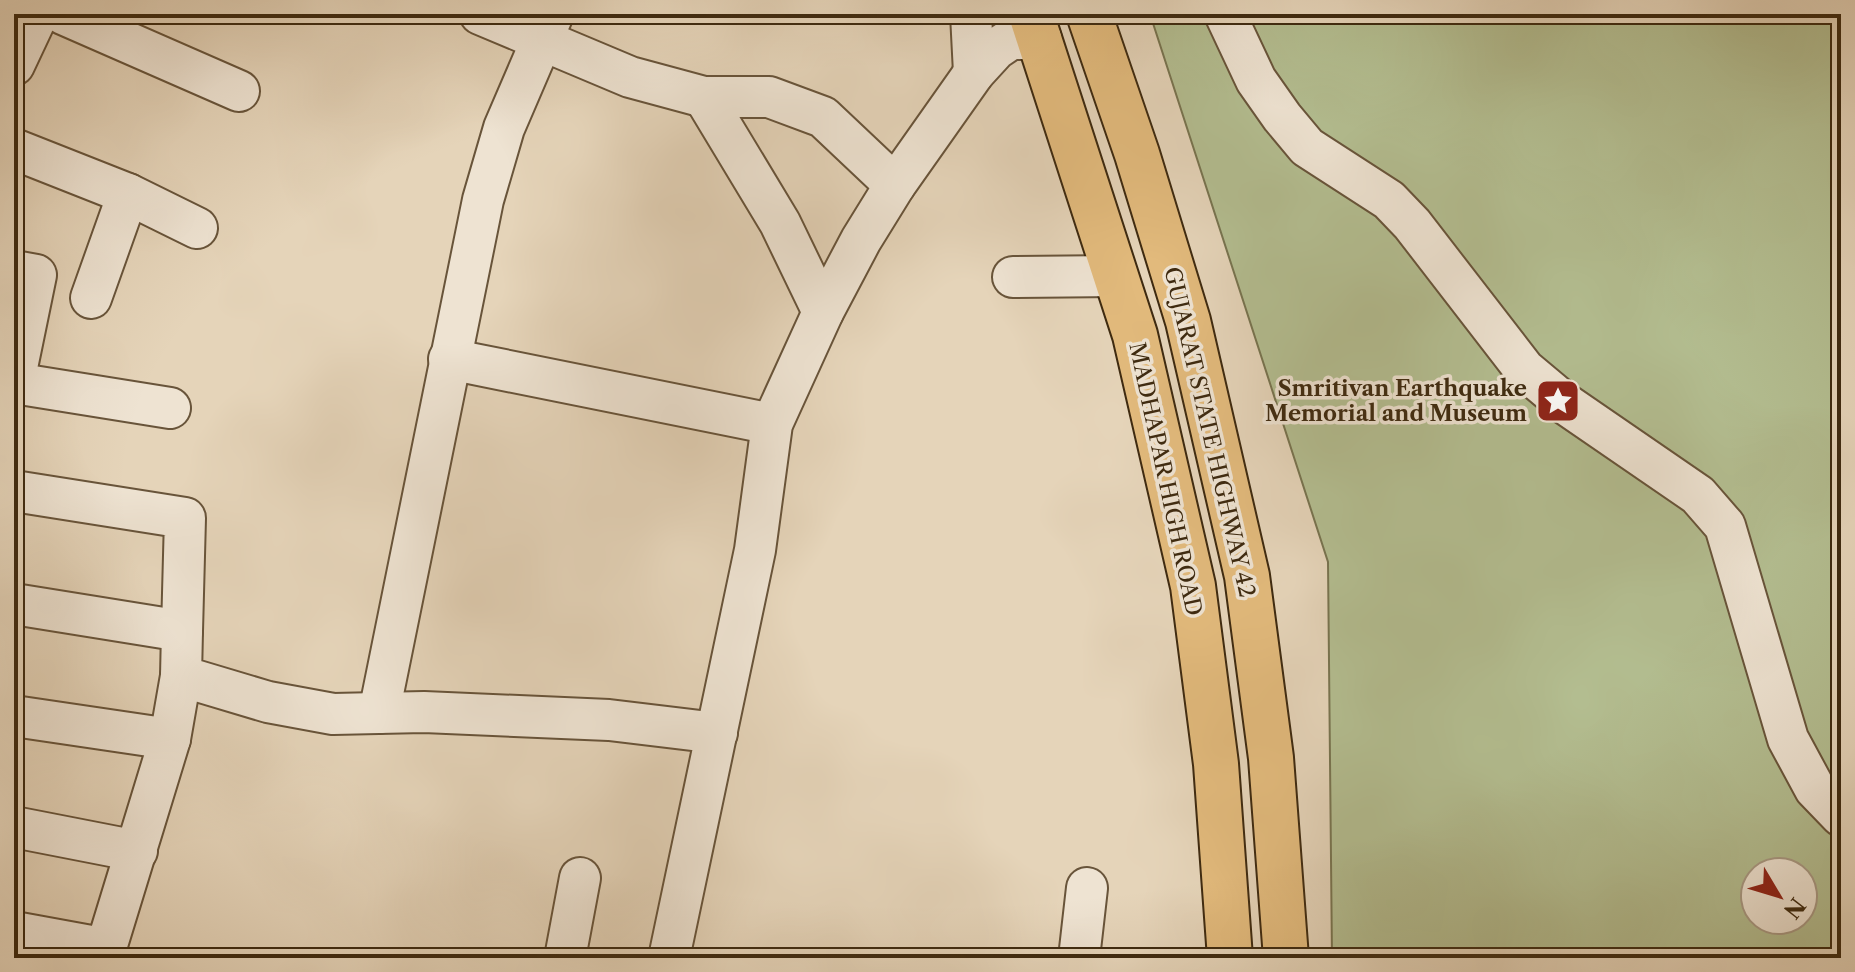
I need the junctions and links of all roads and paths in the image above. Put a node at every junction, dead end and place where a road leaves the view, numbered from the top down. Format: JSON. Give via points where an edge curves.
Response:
{"nodes":[{"id":1,"x":38,"y":14,"type":"edge"},
{"id":2,"x":63,"y":14,"type":"edge"},
{"id":3,"x":480,"y":14,"type":"edge"},
{"id":4,"x":971,"y":14,"type":"edge"},
{"id":5,"x":1089,"y":14,"type":"edge"},
{"id":6,"x":1225,"y":14,"type":"edge"},
{"id":7,"x":1036,"y":26,"type":"edge"},
{"id":8,"x":549,"y":28,"type":"edge"},
{"id":9,"x":14,"y":65,"type":"edge"},
{"id":10,"x":974,"y":73,"type":"junction"},
{"id":11,"x":239,"y":91,"type":"dead end"},
{"id":12,"x":704,"y":97,"type":"junction"},
{"id":13,"x":14,"y":149,"type":"edge"},
{"id":14,"x":895,"y":185,"type":"junction"},
{"id":15,"x":128,"y":194,"type":"junction"},
{"id":16,"x":197,"y":228,"type":"dead end"},
{"id":17,"x":14,"y":271,"type":"edge"},
{"id":18,"x":1117,"y":276,"type":"junction"},
{"id":19,"x":1013,"y":277,"type":"dead end"},
{"id":20,"x":91,"y":298,"type":"dead end"},
{"id":21,"x":823,"y":312,"type":"junction"},
{"id":22,"x":449,"y":359,"type":"junction"},
{"id":23,"x":14,"y":383,"type":"edge"},
{"id":24,"x":170,"y":408,"type":"dead end"},
{"id":25,"x":772,"y":424,"type":"junction"},
{"id":26,"x":14,"y":491,"type":"edge"},
{"id":27,"x":14,"y":604,"type":"edge"},
{"id":28,"x":182,"y":631,"type":"junction"},
{"id":29,"x":181,"y":676,"type":"junction"},
{"id":30,"x":379,"y":713,"type":"junction"},
{"id":31,"x":14,"y":716,"type":"edge"},
{"id":32,"x":717,"y":733,"type":"junction"},
{"id":33,"x":170,"y":739,"type":"junction"},
{"id":34,"x":1841,"y":816,"type":"edge"},
{"id":35,"x":14,"y":827,"type":"edge"},
{"id":36,"x":137,"y":851,"type":"junction"},
{"id":37,"x":580,"y":878,"type":"dead end"},
{"id":38,"x":1087,"y":888,"type":"dead end"},
{"id":39,"x":14,"y":932,"type":"edge"},
{"id":40,"x":105,"y":953,"type":"edge"},
{"id":41,"x":565,"y":958,"type":"edge"},
{"id":42,"x":669,"y":958,"type":"edge"},
{"id":43,"x":1079,"y":958,"type":"edge"},
{"id":44,"x":1230,"y":958,"type":"edge"},
{"id":45,"x":1286,"y":958,"type":"edge"}],
"edges":[{"from":1,"to":9,"type":"street"},
{"from":2,"to":11,"type":"street"},
{"from":3,"to":8,"type":"street"},
{"from":4,"to":10,"type":"street"},
{"from":5,"to":45,"type":"main road","name":"GUJARAT STATE HIGHWAY 42","via":[[1188,321],[1247,576],[1271,758]]},
{"from":6,"to":34,"type":"street","via":[[1256,80],[1307,147],[1389,200],[1524,369],[1567,405],[1688,487],[1725,526],[1788,739],[1815,789]]},
{"from":7,"to":10,"type":"street","via":[[996,49]]},
{"from":7,"to":18,"type":"main road","name":"MADHAPAR HIGH ROAD"},
{"from":8,"to":12,"type":"street","via":[[630,77]]},
{"from":8,"to":22,"type":"street","via":[[500,142]]},
{"from":10,"to":14,"type":"street"},
{"from":12,"to":14,"type":"street","via":[[769,97],[823,117]]},
{"from":12,"to":21,"type":"street","via":[[780,223]]},
{"from":13,"to":15,"type":"street"},
{"from":14,"to":21,"type":"street"},
{"from":15,"to":16,"type":"street"},
{"from":15,"to":20,"type":"street"},
{"from":17,"to":23,"type":"street","via":[[36,275]]},
{"from":18,"to":19,"type":"street"},
{"from":18,"to":44,"type":"main road","name":"MADHAPAR HIGH ROAD","via":[[1193,586],[1216,764]]},
{"from":21,"to":25,"type":"street"},
{"from":22,"to":25,"type":"street"},
{"from":22,"to":30,"type":"street"},
{"from":23,"to":24,"type":"street"},
{"from":25,"to":32,"type":"street","via":[[755,550]]},
{"from":26,"to":28,"type":"street","via":[[185,518]]},
{"from":27,"to":28,"type":"street"},
{"from":28,"to":29,"type":"street"},
{"from":29,"to":30,"type":"street","via":[[268,702],[333,714]]},
{"from":29,"to":33,"type":"street"},
{"from":30,"to":32,"type":"street","via":[[609,720]]},
{"from":31,"to":33,"type":"street"},
{"from":32,"to":42,"type":"street"},
{"from":33,"to":36,"type":"street"},
{"from":35,"to":36,"type":"street"},
{"from":36,"to":40,"type":"street"},
{"from":37,"to":41,"type":"street"},
{"from":38,"to":43,"type":"street"},
{"from":39,"to":40,"type":"street"}]}
